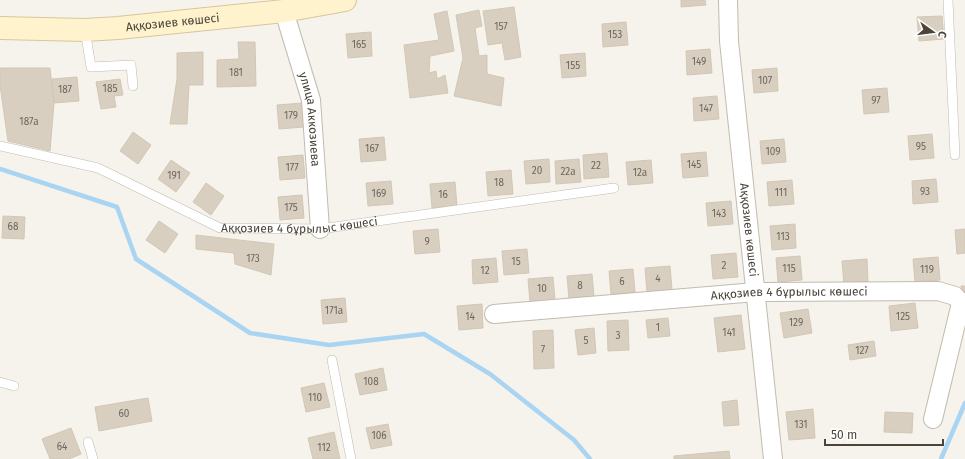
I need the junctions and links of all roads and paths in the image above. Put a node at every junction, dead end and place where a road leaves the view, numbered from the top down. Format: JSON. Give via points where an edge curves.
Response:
{"nodes":[{"id":1,"x":345,"y":0,"type":"edge"},
{"id":2,"x":728,"y":0,"type":"edge"},
{"id":3,"x":948,"y":0,"type":"edge"},
{"id":4,"x":284,"y":11,"type":"junction"},
{"id":5,"x":0,"y":28,"type":"edge"},
{"id":6,"x":85,"y":30,"type":"junction"},
{"id":7,"x":133,"y":86,"type":"dead end"},
{"id":8,"x":0,"y":146,"type":"edge"},
{"id":9,"x":955,"y":155,"type":"dead end"},
{"id":10,"x":614,"y":188,"type":"dead end"},
{"id":11,"x":320,"y":229,"type":"junction"},
{"id":12,"x":756,"y":292,"type":"junction"},
{"id":13,"x":494,"y":314,"type":"dead end"},
{"id":14,"x":332,"y":360,"type":"dead end"},
{"id":15,"x":0,"y":382,"type":"edge"},
{"id":16,"x":14,"y":386,"type":"dead end"},
{"id":17,"x":933,"y":420,"type":"dead end"},
{"id":18,"x":88,"y":442,"type":"dead end"},
{"id":19,"x":93,"y":459,"type":"edge"},
{"id":20,"x":351,"y":459,"type":"edge"},
{"id":21,"x":773,"y":459,"type":"edge"}],
"edges":[{"from":1,"to":4,"type":"main road","name":"Аққозиев көшесі"},
{"from":2,"to":12,"type":"street","name":"Аққозиев көшесі","via":[[728,41]]},
{"from":3,"to":9,"type":"lane"},
{"from":4,"to":6,"type":"main road","name":"Аққозиев көшесі"},
{"from":4,"to":11,"type":"street","name":"улица Аккозиева","via":[[311,100]]},
{"from":5,"to":6,"type":"main road","name":"Аққозиев көшесі"},
{"from":6,"to":7,"type":"lane","via":[[91,67],[131,65]]},
{"from":8,"to":11,"type":"lane","name":"Аққозиев 4 бұрылыс көшесі","via":[[98,168],[220,228]]},
{"from":10,"to":11,"type":"lane","name":"Аққозиев 4 бұрылыс көшесі"},
{"from":12,"to":13,"type":"street","name":"Аққозиев 4 бұрылыс көшесі"},
{"from":12,"to":17,"type":"street","name":"Аққозиев 4 бұрылыс көшесі","via":[[938,291],[955,296],[962,303],[961,310]]},
{"from":12,"to":21,"type":"street","name":"Аққозиев көшесі"},
{"from":14,"to":20,"type":"lane"},
{"from":15,"to":16,"type":"lane"},
{"from":18,"to":19,"type":"lane"}]}
